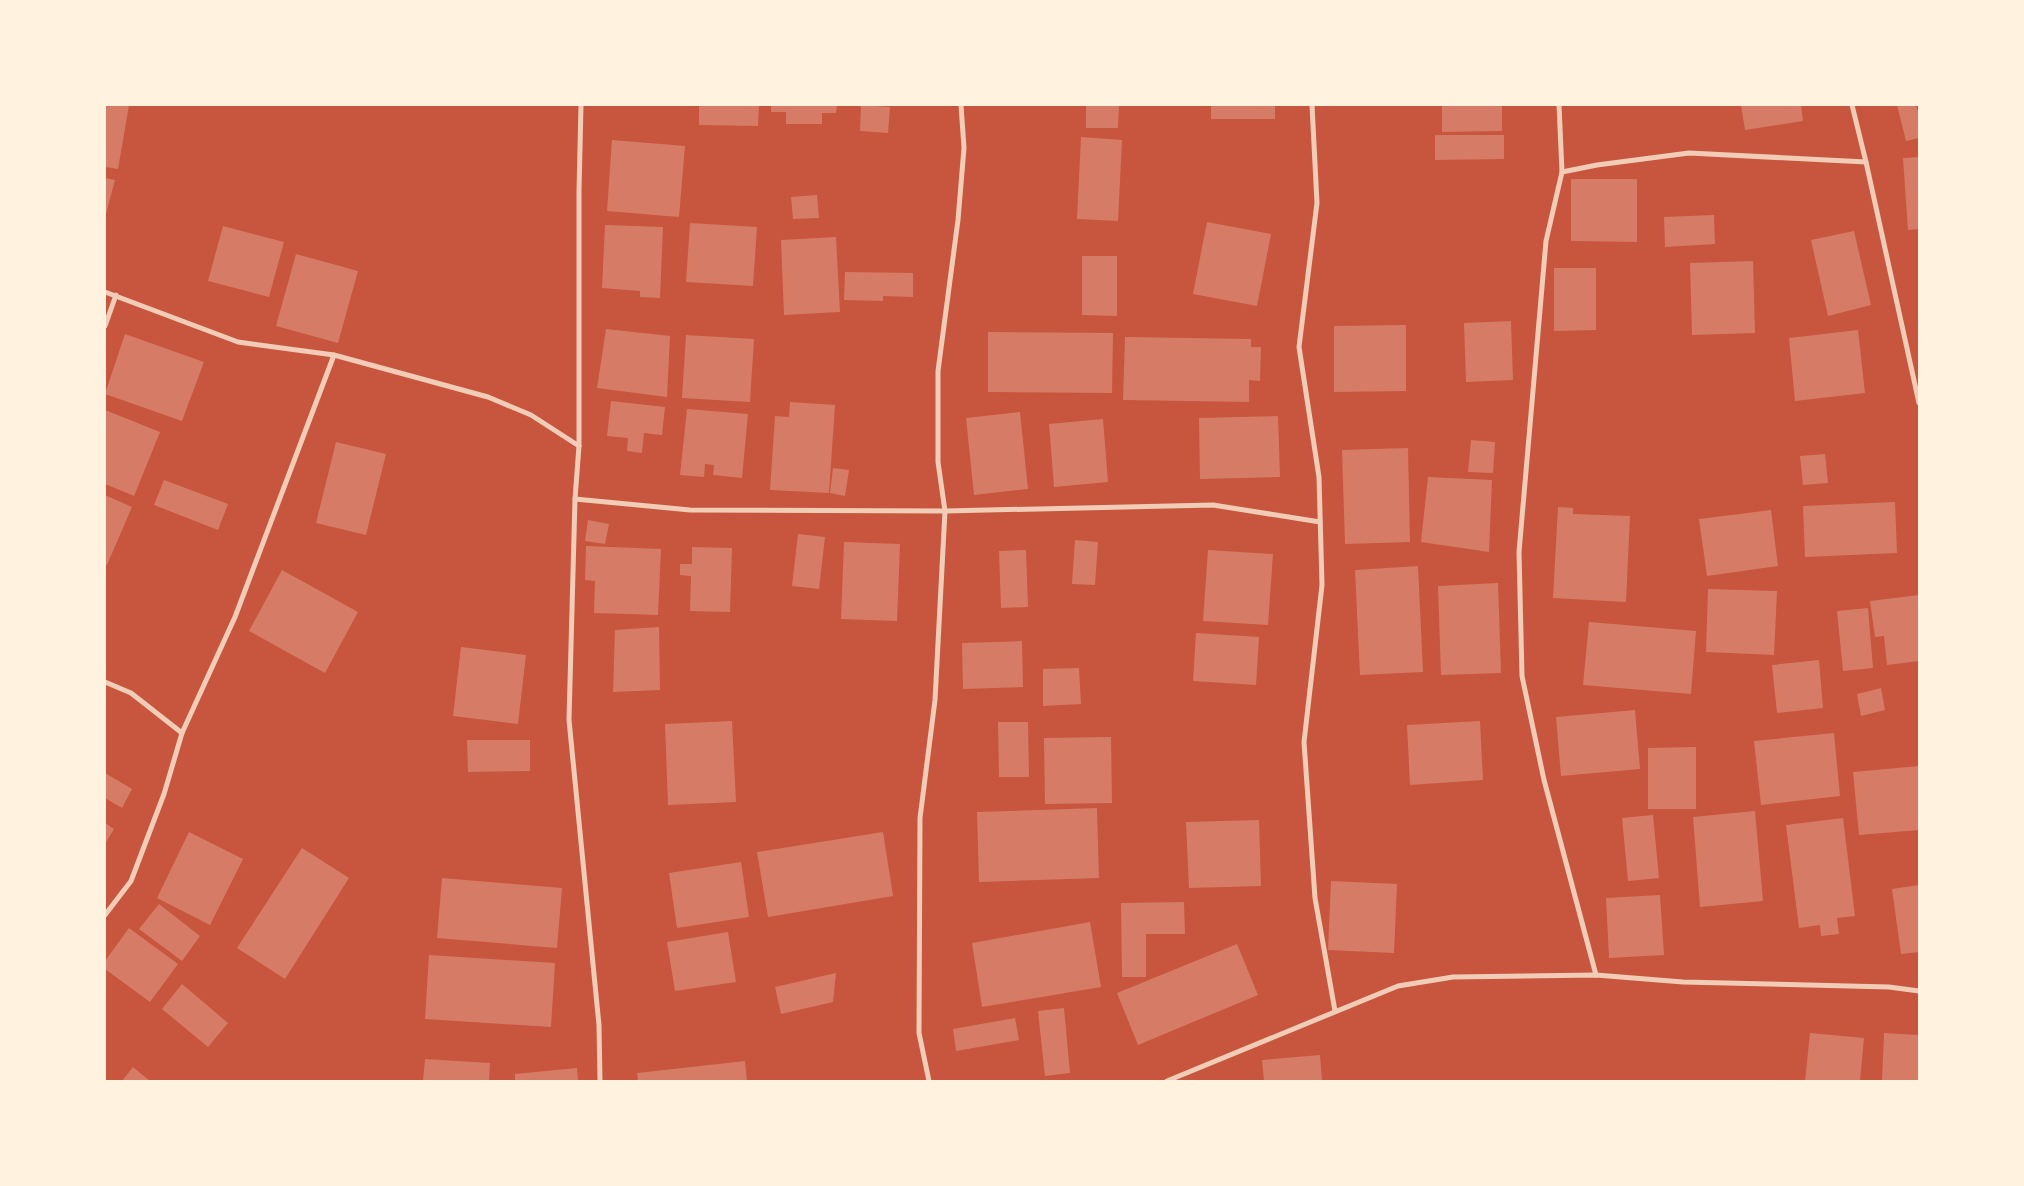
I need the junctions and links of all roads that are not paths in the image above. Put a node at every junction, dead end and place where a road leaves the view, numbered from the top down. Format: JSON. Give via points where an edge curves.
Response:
{"nodes":[{"id":1,"x":581,"y":105,"type":"edge"},
{"id":2,"x":961,"y":105,"type":"edge"},
{"id":3,"x":1312,"y":105,"type":"edge"},
{"id":4,"x":1558,"y":105,"type":"edge"},
{"id":5,"x":1852,"y":105,"type":"edge"},
{"id":6,"x":1866,"y":162,"type":"junction"},
{"id":7,"x":1562,"y":172,"type":"junction"},
{"id":8,"x":105,"y":292,"type":"edge"},
{"id":9,"x":116,"y":295,"type":"junction"},
{"id":10,"x":105,"y":326,"type":"edge"},
{"id":11,"x":334,"y":355,"type":"junction"},
{"id":12,"x":1919,"y":403,"type":"edge"},
{"id":13,"x":579,"y":446,"type":"junction"},
{"id":14,"x":575,"y":499,"type":"junction"},
{"id":15,"x":945,"y":511,"type":"junction"},
{"id":16,"x":1320,"y":522,"type":"junction"},
{"id":17,"x":105,"y":682,"type":"edge"},
{"id":18,"x":182,"y":734,"type":"junction"},
{"id":19,"x":105,"y":915,"type":"edge"},
{"id":20,"x":1596,"y":975,"type":"junction"},
{"id":21,"x":1919,"y":991,"type":"edge"},
{"id":22,"x":1335,"y":1011,"type":"junction"},
{"id":23,"x":600,"y":1081,"type":"edge"},
{"id":24,"x":929,"y":1081,"type":"edge"},
{"id":25,"x":1167,"y":1081,"type":"edge"}],
"edges":[{"from":1,"to":13,"type":"street"},
{"from":2,"to":15,"type":"street","via":[[964,148],[958,220],[938,371],[938,462]]},
{"from":3,"to":16,"type":"street","via":[[1317,202],[1299,347],[1319,477]]},
{"from":4,"to":7,"type":"street"},
{"from":5,"to":6,"type":"street"},
{"from":6,"to":7,"type":"street","via":[[1689,153]]},
{"from":6,"to":12,"type":"street"},
{"from":7,"to":20,"type":"street","via":[[1546,240],[1519,552],[1522,676],[1544,780]]},
{"from":8,"to":9,"type":"street"},
{"from":9,"to":10,"type":"street"},
{"from":9,"to":11,"type":"street","via":[[238,342]]},
{"from":11,"to":13,"type":"street","via":[[488,397],[531,415]]},
{"from":11,"to":18,"type":"street","via":[[235,616]]},
{"from":13,"to":14,"type":"street"},
{"from":14,"to":15,"type":"street","via":[[690,510]]},
{"from":14,"to":23,"type":"street","via":[[569,720],[599,1025]]},
{"from":15,"to":16,"type":"street","via":[[1213,505]]},
{"from":15,"to":24,"type":"street","via":[[935,700],[920,818],[919,1034]]},
{"from":16,"to":22,"type":"street","via":[[1322,585],[1304,742],[1315,898]]},
{"from":17,"to":18,"type":"street","via":[[131,693]]},
{"from":18,"to":19,"type":"street","via":[[164,794],[130,881]]},
{"from":20,"to":21,"type":"street","via":[[1683,982],[1889,986]]},
{"from":20,"to":22,"type":"street","via":[[1453,977],[1398,986]]},
{"from":22,"to":25,"type":"street"}]}
